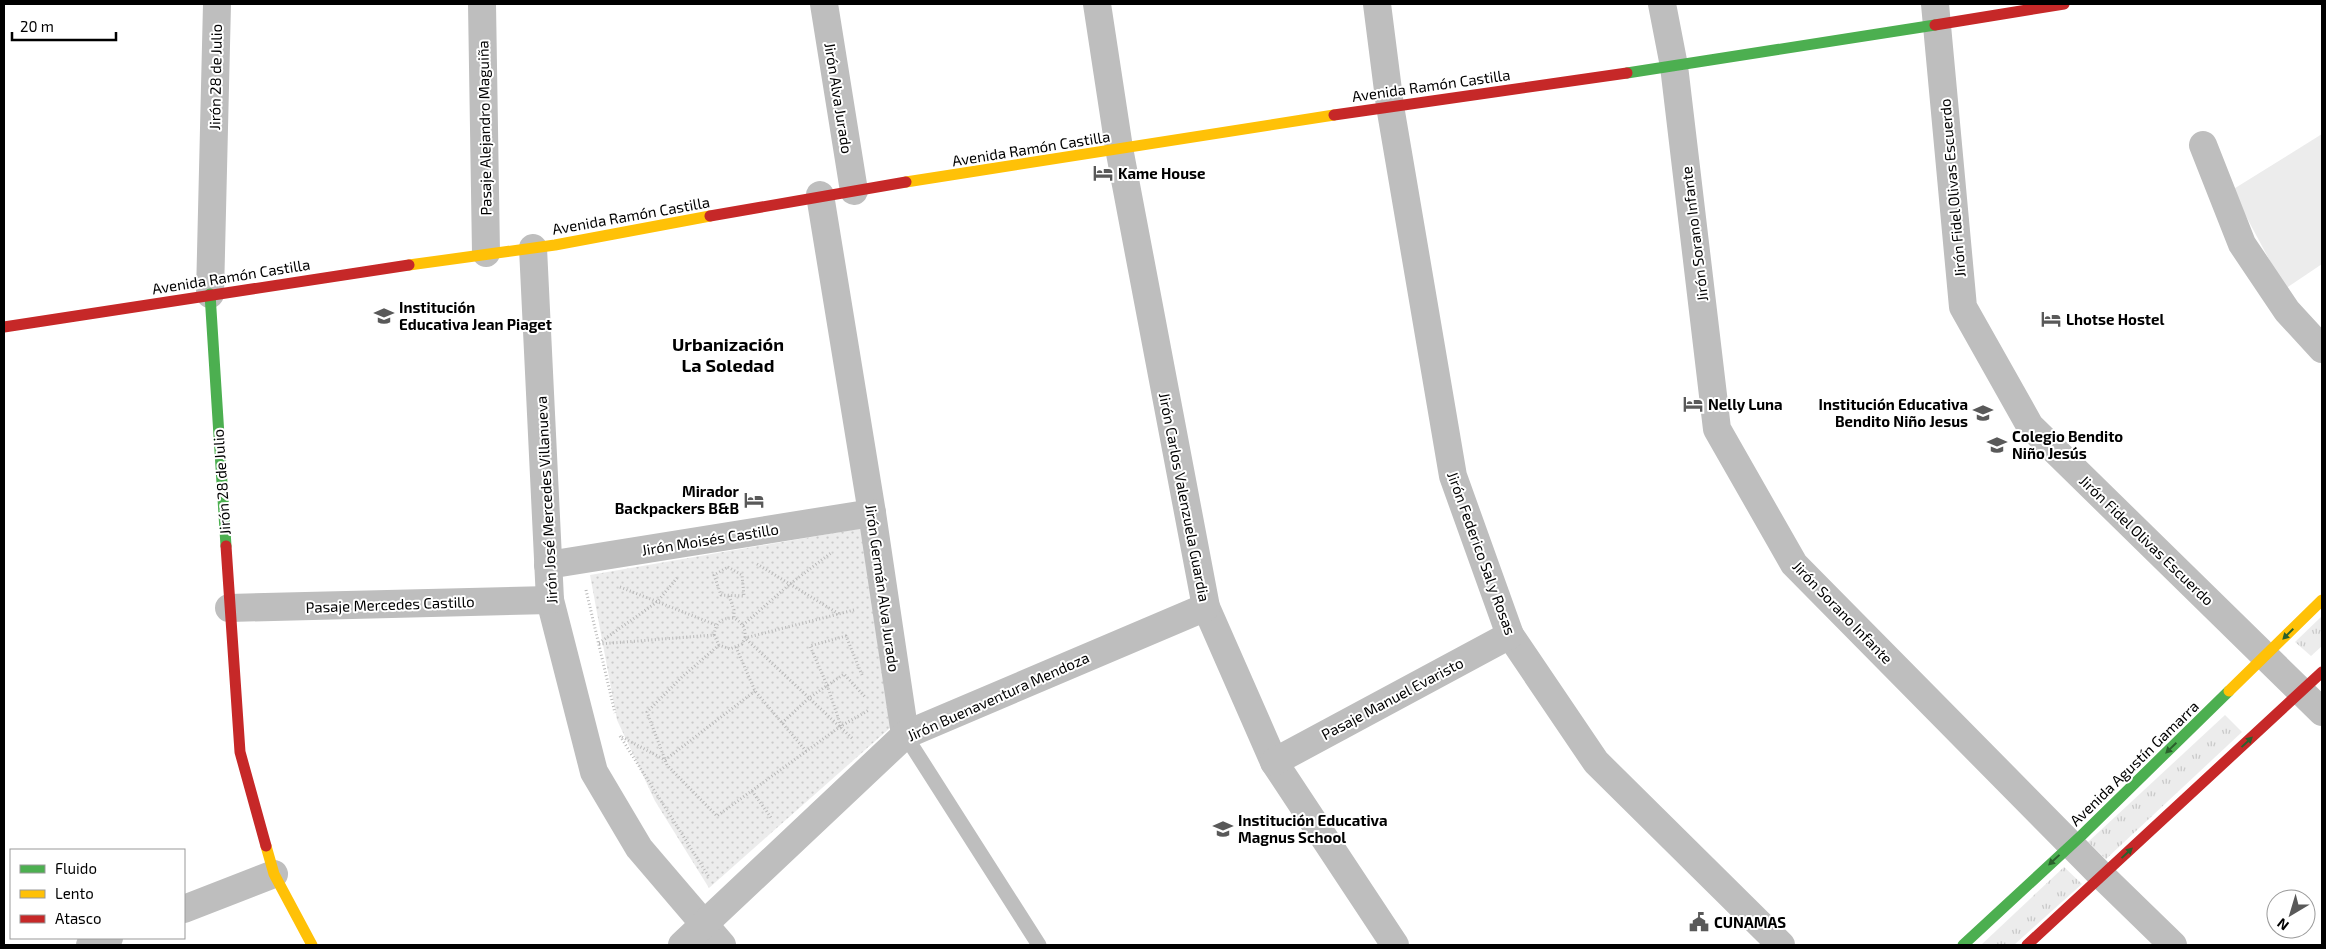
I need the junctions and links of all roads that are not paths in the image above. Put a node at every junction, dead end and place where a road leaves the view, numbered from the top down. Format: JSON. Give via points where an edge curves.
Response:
{"nodes":[{"id":1,"x":217,"y":4,"type":"edge"},
{"id":2,"x":482,"y":4,"type":"edge"},
{"id":3,"x":824,"y":4,"type":"edge"},
{"id":4,"x":1097,"y":4,"type":"edge"},
{"id":5,"x":1377,"y":4,"type":"edge"},
{"id":6,"x":1662,"y":4,"type":"edge"},
{"id":7,"x":2064,"y":4,"type":"edge"},
{"id":8,"x":1937,"y":13,"type":"edge"},
{"id":9,"x":1674,"y":66,"type":"junction"},
{"id":10,"x":1390,"y":106,"type":"junction"},
{"id":11,"x":2203,"y":145,"type":"dead end"},
{"id":12,"x":1119,"y":148,"type":"junction"},
{"id":13,"x":854,"y":191,"type":"junction"},
{"id":14,"x":820,"y":195,"type":"junction"},
{"id":15,"x":533,"y":248,"type":"junction"},
{"id":16,"x":486,"y":253,"type":"junction"},
{"id":17,"x":210,"y":294,"type":"junction"},
{"id":18,"x":4,"y":326,"type":"edge"},
{"id":19,"x":2322,"y":349,"type":"edge"},
{"id":20,"x":872,"y":513,"type":"junction"},
{"id":21,"x":548,"y":565,"type":"junction"},
{"id":22,"x":550,"y":600,"type":"junction"},
{"id":23,"x":2322,"y":600,"type":"edge"},
{"id":24,"x":1206,"y":606,"type":"junction"},
{"id":25,"x":229,"y":608,"type":"junction"},
{"id":26,"x":1510,"y":635,"type":"junction"},
{"id":27,"x":2266,"y":656,"type":"junction"},
{"id":28,"x":2322,"y":672,"type":"edge"},
{"id":29,"x":2302,"y":691,"type":"junction"},
{"id":30,"x":2322,"y":712,"type":"edge"},
{"id":31,"x":905,"y":735,"type":"junction"},
{"id":32,"x":1274,"y":762,"type":"junction"},
{"id":33,"x":2071,"y":845,"type":"junction"},
{"id":34,"x":274,"y":874,"type":"junction"},
{"id":35,"x":2102,"y":876,"type":"junction"},
{"id":36,"x":185,"y":909,"type":"edge"},
{"id":37,"x":703,"y":926,"type":"junction"},
{"id":38,"x":106,"y":939,"type":"edge"},
{"id":39,"x":90,"y":945,"type":"edge"},
{"id":40,"x":312,"y":945,"type":"edge"},
{"id":41,"x":682,"y":945,"type":"edge"},
{"id":42,"x":722,"y":945,"type":"edge"},
{"id":43,"x":1039,"y":945,"type":"edge"},
{"id":44,"x":1395,"y":945,"type":"edge"},
{"id":45,"x":1781,"y":945,"type":"edge"},
{"id":46,"x":1963,"y":945,"type":"edge"},
{"id":47,"x":2027,"y":945,"type":"edge"},
{"id":48,"x":2173,"y":945,"type":"edge"}],
"edges":[{"from":1,"to":17,"type":"street","name":"Jirón 28 de Julio"},
{"from":2,"to":16,"type":"street","name":"Pasaje Alejandro Maguiña"},
{"from":3,"to":13,"type":"street","name":"Jirón Alva Jurado"},
{"from":4,"to":12,"type":"street","name":"Jirón Carlos Valenzuela Guardia"},
{"from":5,"to":10,"type":"street","name":"Jirón Federico Sal y Rosas"},
{"from":6,"to":9,"type":"street","name":"Jirón Sorano Infante"},
{"from":7,"to":8,"type":"street","name":"Avenida Ramón Castilla"},
{"from":8,"to":9,"type":"street","name":"Avenida Ramón Castilla"},
{"from":8,"to":27,"type":"street","name":"Jirón Fidel Olivas Escuerdo","via":[[1963,307],[2030,426]]},
{"from":9,"to":10,"type":"street","name":"Avenida Ramón Castilla"},
{"from":9,"to":33,"type":"street","name":"Jirón Sorano Infante","via":[[1717,429],[1794,564]]},
{"from":10,"to":12,"type":"street","name":"Avenida Ramón Castilla"},
{"from":10,"to":26,"type":"street","name":"Jirón Federico Sal y Rosas","via":[[1453,476]]},
{"from":11,"to":19,"type":"street","via":[[2242,244],[2287,311]]},
{"from":12,"to":13,"type":"street","name":"Avenida Ramón Castilla"},
{"from":12,"to":24,"type":"street","name":"Jirón Carlos Valenzuela Guardia"},
{"from":13,"to":14,"type":"street","name":"Avenida Ramón Castilla"},
{"from":14,"to":15,"type":"street","name":"Avenida Ramón Castilla"},
{"from":14,"to":20,"type":"street","name":"Jirón Germán Alva Jurado"},
{"from":15,"to":16,"type":"street","name":"Avenida Ramón Castilla"},
{"from":15,"to":21,"type":"street","name":"Jirón José Mercedes Villanueva"},
{"from":16,"to":17,"type":"street","name":"Avenida Ramón Castilla"},
{"from":17,"to":18,"type":"street","name":"Avenida Ramón Castilla"},
{"from":17,"to":25,"type":"street","name":"Jirón 28 de Julio"},
{"from":20,"to":21,"type":"street","name":"Jirón Moisés Castillo"},
{"from":20,"to":31,"type":"street","name":"Jirón Germán Alva Jurado"},
{"from":21,"to":22,"type":"street","name":"Jirón José Mercedes Villanueva"},
{"from":22,"to":25,"type":"street","name":"Pasaje Mercedes Castillo"},
{"from":22,"to":37,"type":"street","name":"Jirón José Mercedes Villanueva","via":[[594,772],[638,848]]},
{"from":23,"to":27,"type":"street","name":"Avenida Agustín Gamarra","one_way":true},
{"from":24,"to":31,"type":"street","name":"Jirón Buenaventura Mendoza"},
{"from":24,"to":32,"type":"street","name":"Jirón Carlos Valenzuela Guardia"},
{"from":25,"to":34,"type":"street","name":"Jirón 28 de Julio","via":[[240,752]]},
{"from":26,"to":32,"type":"street","name":"Pasaje Manuel Evaristo"},
{"from":26,"to":45,"type":"street","name":"Jirón Federico Sal y Rosas","via":[[1596,762]]},
{"from":27,"to":29,"type":"street","name":"Jirón Fidel Olivas Escuerdo"},
{"from":27,"to":33,"type":"street","name":"Avenida Agustín Gamarra","one_way":true},
{"from":28,"to":29,"type":"street"},
{"from":29,"to":30,"type":"street","name":"Jirón Fidel Olivas Escuerdo"},
{"from":35,"to":29,"type":"street","one_way":true},
{"from":31,"to":37,"type":"street","name":"Jirón Buenaventura Mendoza"},
{"from":31,"to":43,"type":"lane","name":"Jirón Germán Alva Jurado"},
{"from":32,"to":44,"type":"street","name":"Jirón Carlos Valenzuela Guardia"},
{"from":33,"to":35,"type":"street","name":"Jirón Sorano Infante"},
{"from":33,"to":46,"type":"street","name":"Avenida Agustín Gamarra","one_way":true},
{"from":34,"to":36,"type":"street"},
{"from":34,"to":40,"type":"street","name":"Jirón 28 de Julio"},
{"from":35,"to":47,"type":"street"},
{"from":35,"to":48,"type":"street","name":"Jirón Sorano Infante"},
{"from":37,"to":41,"type":"street","name":"Jirón Buenaventura Mendoza"},
{"from":37,"to":42,"type":"street","name":"Jirón José Mercedes Villanueva"},
{"from":38,"to":39,"type":"street"}]}
